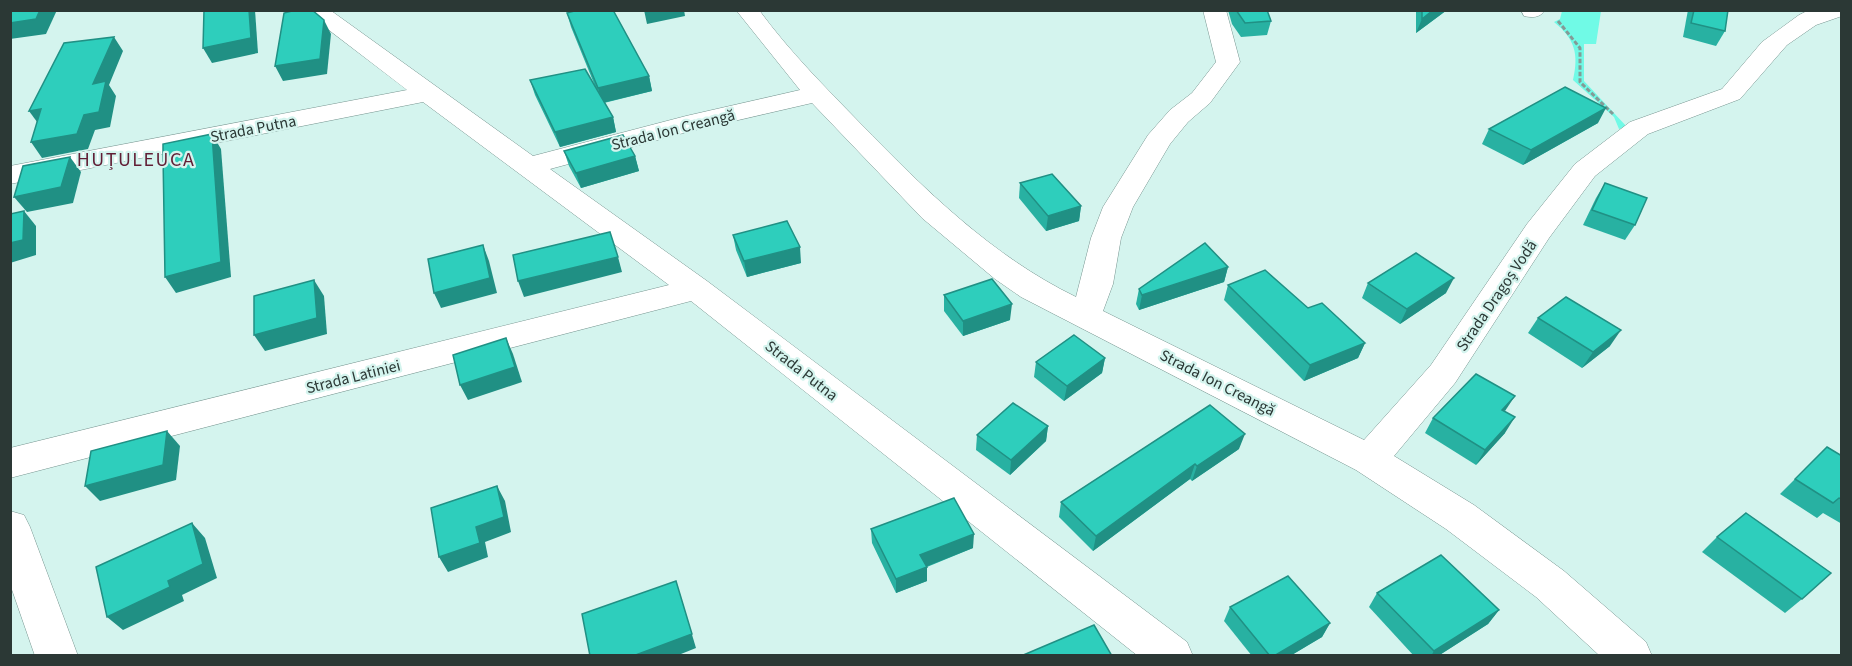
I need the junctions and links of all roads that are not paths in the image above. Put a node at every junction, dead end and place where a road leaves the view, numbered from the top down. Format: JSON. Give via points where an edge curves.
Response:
{"nodes":[{"id":1,"x":314,"y":10,"type":"edge"},
{"id":2,"x":747,"y":10,"type":"edge"},
{"id":3,"x":1214,"y":10,"type":"edge"},
{"id":4,"x":1824,"y":11,"type":"edge"},
{"id":5,"x":425,"y":94,"type":"junction"},
{"id":6,"x":818,"y":94,"type":"junction"},
{"id":7,"x":529,"y":166,"type":"junction"},
{"id":8,"x":10,"y":176,"type":"edge"},
{"id":9,"x":696,"y":289,"type":"junction"},
{"id":10,"x":1085,"y":315,"type":"junction"},
{"id":11,"x":1369,"y":459,"type":"junction"},
{"id":12,"x":10,"y":463,"type":"edge"},
{"id":13,"x":10,"y":527,"type":"edge"},
{"id":14,"x":57,"y":656,"type":"edge"},
{"id":15,"x":1172,"y":656,"type":"edge"},
{"id":16,"x":1631,"y":656,"type":"edge"}],
"edges":[{"from":1,"to":5,"type":"street","name":"Strada Putna"},
{"from":2,"to":6,"type":"street","name":"Strada Ion Creangă"},
{"from":3,"to":10,"type":"street","via":[[1228,62],[1201,98],[1158,141],[1118,207]]},
{"from":4,"to":11,"type":"street","name":"Strada Dragoș Vodă","via":[[1765,52],[1731,94],[1639,128],[1585,170],[1443,374]]},
{"from":5,"to":7,"type":"street","name":"Strada Putna"},
{"from":5,"to":8,"type":"street","name":"Strada Putna"},
{"from":6,"to":7,"type":"street","name":"Strada Ion Creangă"},
{"from":6,"to":10,"type":"street","name":"Strada Ion Creangă","via":[[885,166],[948,225],[1032,289]]},
{"from":7,"to":9,"type":"street","name":"Strada Putna"},
{"from":9,"to":12,"type":"street","name":"Strada Latiniei"},
{"from":9,"to":15,"type":"street","name":"Strada Putna"},
{"from":10,"to":11,"type":"street","name":"Strada Ion Creangă"},
{"from":11,"to":16,"type":"street","name":"Strada Ion Creangă","via":[[1460,518],[1541,578]]},
{"from":13,"to":14,"type":"street"}]}
